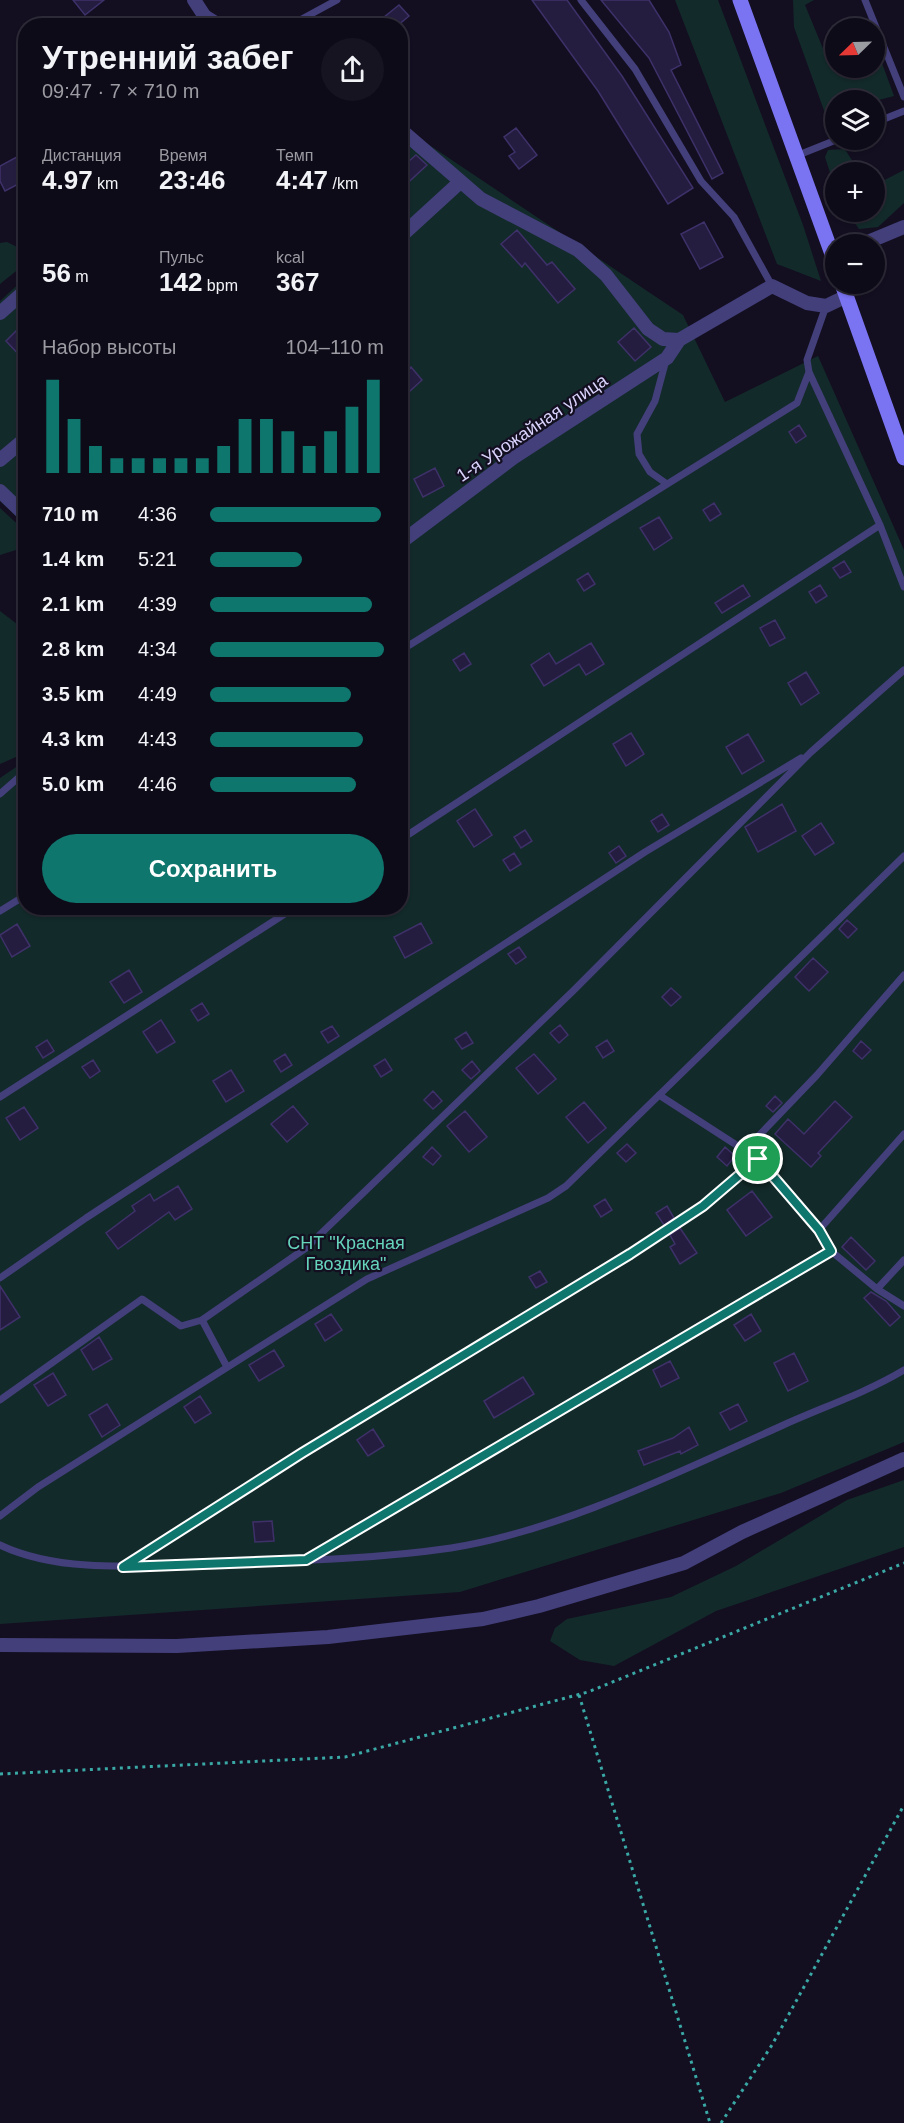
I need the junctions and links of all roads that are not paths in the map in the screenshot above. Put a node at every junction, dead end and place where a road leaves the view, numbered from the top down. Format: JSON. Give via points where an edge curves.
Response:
{"nodes":[{"id":1,"x":337,"y":0,"type":"edge"},
{"id":2,"x":581,"y":0,"type":"edge"},
{"id":3,"x":740,"y":0,"type":"edge"},
{"id":4,"x":865,"y":0,"type":"edge"},
{"id":5,"x":198,"y":5,"type":"edge"},
{"id":6,"x":206,"y":18,"type":"edge"},
{"id":7,"x":216,"y":18,"type":"edge"},
{"id":8,"x":304,"y":18,"type":"edge"},
{"id":9,"x":904,"y":97,"type":"edge"},
{"id":10,"x":904,"y":111,"type":"edge"},
{"id":11,"x":885,"y":119,"type":"edge"},
{"id":12,"x":408,"y":136,"type":"edge"},
{"id":13,"x":825,"y":144,"type":"edge"},
{"id":14,"x":796,"y":156,"type":"junction"},
{"id":15,"x":459,"y":183,"type":"junction"},
{"id":16,"x":904,"y":227,"type":"edge"},
{"id":17,"x":408,"y":230,"type":"edge"},
{"id":18,"x":826,"y":234,"type":"edge"},
{"id":19,"x":885,"y":235,"type":"edge"},
{"id":20,"x":772,"y":286,"type":"junction"},
{"id":21,"x":840,"y":294,"type":"edge"},
{"id":22,"x":846,"y":294,"type":"edge"},
{"id":23,"x":18,"y":297,"type":"edge"},
{"id":24,"x":826,"y":306,"type":"junction"},
{"id":25,"x":0,"y":313,"type":"edge"},
{"id":26,"x":680,"y":340,"type":"junction"},
{"id":27,"x":667,"y":358,"type":"junction"},
{"id":28,"x":809,"y":372,"type":"junction"},
{"id":29,"x":18,"y":445,"type":"edge"},
{"id":30,"x":904,"y":458,"type":"edge"},
{"id":31,"x":0,"y":460,"type":"edge"},
{"id":32,"x":667,"y":484,"type":"junction"},
{"id":33,"x":0,"y":491,"type":"edge"},
{"id":34,"x":18,"y":508,"type":"edge"},
{"id":35,"x":880,"y":525,"type":"junction"},
{"id":36,"x":408,"y":537,"type":"edge"},
{"id":37,"x":904,"y":587,"type":"edge"},
{"id":38,"x":408,"y":646,"type":"edge"},
{"id":39,"x":904,"y":670,"type":"edge"},
{"id":40,"x":811,"y":752,"type":"junction"},
{"id":41,"x":18,"y":778,"type":"edge"},
{"id":42,"x":0,"y":794,"type":"edge"},
{"id":43,"x":408,"y":835,"type":"edge"},
{"id":44,"x":904,"y":856,"type":"edge"},
{"id":45,"x":18,"y":900,"type":"edge"},
{"id":46,"x":0,"y":911,"type":"edge"},
{"id":47,"x":283,"y":915,"type":"edge"},
{"id":48,"x":904,"y":975,"type":"edge"},
{"id":49,"x":659,"y":1095,"type":"junction"},
{"id":50,"x":0,"y":1097,"type":"edge"},
{"id":51,"x":904,"y":1134,"type":"edge"},
{"id":52,"x":746,"y":1149,"type":"junction"},
{"id":53,"x":758,"y":1159,"type":"junction"},
{"id":54,"x":819,"y":1230,"type":"junction"},
{"id":55,"x":831,"y":1251,"type":"junction"},
{"id":56,"x":904,"y":1260,"type":"edge"},
{"id":57,"x":0,"y":1278,"type":"edge"},
{"id":58,"x":877,"y":1289,"type":"junction"},
{"id":59,"x":904,"y":1306,"type":"edge"},
{"id":60,"x":202,"y":1320,"type":"junction"},
{"id":61,"x":227,"y":1367,"type":"junction"},
{"id":62,"x":904,"y":1370,"type":"edge"},
{"id":63,"x":0,"y":1400,"type":"edge"},
{"id":64,"x":904,"y":1459,"type":"edge"},
{"id":65,"x":0,"y":1516,"type":"edge"},
{"id":66,"x":0,"y":1545,"type":"edge"},
{"id":67,"x":306,"y":1560,"type":"junction"},
{"id":68,"x":123,"y":1567,"type":"junction"},
{"id":69,"x":0,"y":1645,"type":"edge"}],
"edges":[{"from":1,"to":8,"type":"lane"},
{"from":2,"to":20,"type":"lane","via":[[635,69],[701,181],[734,217]]},
{"from":3,"to":14,"type":"street"},
{"from":4,"to":9,"type":"lane"},
{"from":5,"to":6,"type":"street"},
{"from":5,"to":7,"type":"lane"},
{"from":10,"to":11,"type":"lane"},
{"from":12,"to":15,"type":"street"},
{"from":13,"to":14,"type":"lane"},
{"from":14,"to":18,"type":"street"},
{"from":15,"to":17,"type":"street"},
{"from":15,"to":26,"type":"street","via":[[481,199],[579,250],[606,275],[648,329],[663,339]]},
{"from":16,"to":19,"type":"street"},
{"from":20,"to":24,"type":"street","via":[[807,303]]},
{"from":20,"to":26,"type":"street"},
{"from":21,"to":24,"type":"street"},
{"from":22,"to":30,"type":"street"},
{"from":23,"to":25,"type":"street"},
{"from":24,"to":28,"type":"lane","via":[[807,360]]},
{"from":26,"to":27,"type":"street","name":"1-я Урожайная улица"},
{"from":27,"to":32,"type":"lane","via":[[654,401],[637,435],[639,454],[650,472]]},
{"from":27,"to":36,"type":"street","name":"1-я Урожайная улица","via":[[513,458]]},
{"from":28,"to":32,"type":"lane","via":[[797,403]]},
{"from":28,"to":35,"type":"lane"},
{"from":29,"to":31,"type":"street"},
{"from":32,"to":38,"type":"lane"},
{"from":33,"to":34,"type":"street"},
{"from":35,"to":37,"type":"lane"},
{"from":35,"to":43,"type":"lane"},
{"from":39,"to":40,"type":"lane"},
{"from":40,"to":57,"type":"lane","via":[[645,852]]},
{"from":40,"to":60,"type":"lane","via":[[573,991],[306,1248]]},
{"from":41,"to":42,"type":"lane"},
{"from":44,"to":49,"type":"lane"},
{"from":45,"to":46,"type":"lane"},
{"from":47,"to":50,"type":"lane"},
{"from":48,"to":52,"type":"lane"},
{"from":49,"to":52,"type":"lane"},
{"from":49,"to":61,"type":"lane","via":[[612,1144],[548,1198],[367,1279]]},
{"from":51,"to":54,"type":"lane"},
{"from":52,"to":53,"type":"lane"},
{"from":53,"to":54,"type":"lane"},
{"from":53,"to":68,"type":"lane","via":[[703,1206],[630,1254]]},
{"from":54,"to":55,"type":"lane"},
{"from":55,"to":58,"type":"lane"},
{"from":55,"to":67,"type":"lane"},
{"from":56,"to":58,"type":"lane"},
{"from":58,"to":59,"type":"lane"},
{"from":60,"to":61,"type":"lane"},
{"from":60,"to":63,"type":"lane","via":[[182,1326],[142,1299]]},
{"from":61,"to":65,"type":"lane"},
{"from":62,"to":67,"type":"lane","via":[[568,1517],[451,1548]]},
{"from":64,"to":69,"type":"street","via":[[742,1532],[684,1563],[483,1619],[328,1637],[189,1645]]},
{"from":66,"to":68,"type":"lane","via":[[35,1558]]},
{"from":67,"to":68,"type":"lane"}]}
